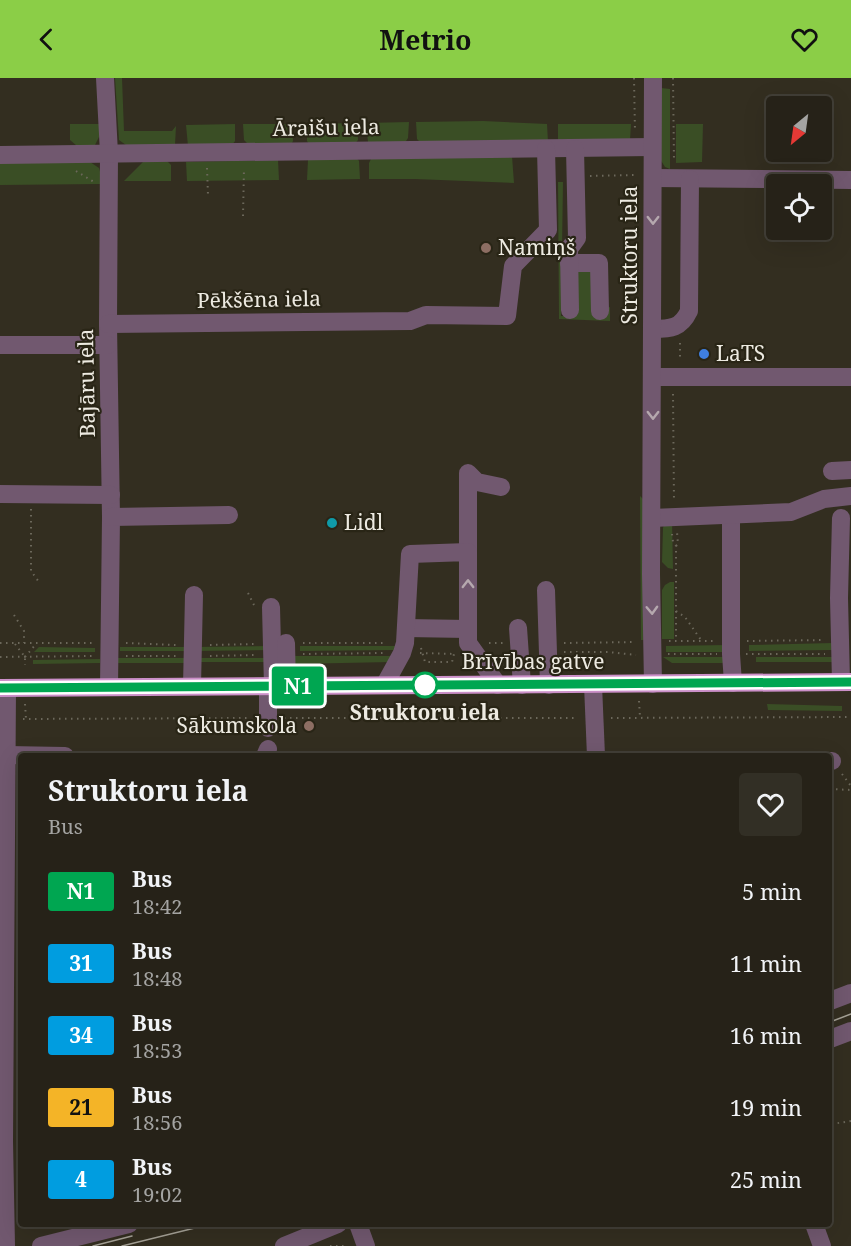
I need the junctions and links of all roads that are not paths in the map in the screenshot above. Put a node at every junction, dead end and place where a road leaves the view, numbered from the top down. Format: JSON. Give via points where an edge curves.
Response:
{"nodes":[{"id":1,"x":105,"y":78,"type":"edge"},
{"id":2,"x":653,"y":78,"type":"edge"},
{"id":3,"x":652,"y":147,"type":"junction"},
{"id":4,"x":574,"y":148,"type":"junction"},
{"id":5,"x":546,"y":149,"type":"junction"},
{"id":6,"x":109,"y":153,"type":"junction"},
{"id":7,"x":0,"y":155,"type":"edge"},
{"id":8,"x":644,"y":177,"type":"junction"},
{"id":9,"x":690,"y":179,"type":"junction"},
{"id":10,"x":851,"y":180,"type":"edge"},
{"id":11,"x":569,"y":263,"type":"junction"},
{"id":12,"x":570,"y":310,"type":"dead end"},
{"id":13,"x":600,"y":311,"type":"dead end"},
{"id":14,"x":108,"y":324,"type":"junction"},
{"id":15,"x":653,"y":329,"type":"junction"},
{"id":16,"x":0,"y":345,"type":"edge"},
{"id":17,"x":108,"y":345,"type":"junction"},
{"id":18,"x":653,"y":376,"type":"junction"},
{"id":19,"x":851,"y":377,"type":"edge"},
{"id":20,"x":851,"y":470,"type":"edge"},
{"id":21,"x":832,"y":471,"type":"dead end"},
{"id":22,"x":501,"y":487,"type":"dead end"},
{"id":23,"x":0,"y":494,"type":"edge"},
{"id":24,"x":111,"y":495,"type":"junction"},
{"id":25,"x":846,"y":497,"type":"edge"},
{"id":26,"x":731,"y":514,"type":"junction"},
{"id":27,"x":229,"y":515,"type":"dead end"},
{"id":28,"x":111,"y":517,"type":"junction"},
{"id":29,"x":652,"y":518,"type":"junction"},
{"id":30,"x":841,"y":518,"type":"dead end"},
{"id":31,"x":468,"y":552,"type":"junction"},
{"id":32,"x":546,"y":590,"type":"dead end"},
{"id":33,"x":194,"y":595,"type":"dead end"},
{"id":34,"x":271,"y":607,"type":"dead end"},
{"id":35,"x":406,"y":628,"type":"junction"},
{"id":36,"x":518,"y":628,"type":"dead end"},
{"id":37,"x":468,"y":629,"type":"junction"},
{"id":38,"x":739,"y":682,"type":"junction"},
{"id":39,"x":846,"y":682,"type":"edge"},
{"id":40,"x":386,"y":684,"type":"junction"},
{"id":41,"x":653,"y":684,"type":"junction"},
{"id":42,"x":498,"y":685,"type":"junction"},
{"id":43,"x":522,"y":685,"type":"junction"},
{"id":44,"x":549,"y":685,"type":"junction"},
{"id":45,"x":593,"y":685,"type":"junction"},
{"id":46,"x":192,"y":686,"type":"junction"},
{"id":47,"x":276,"y":686,"type":"junction"},
{"id":48,"x":110,"y":687,"type":"junction"},
{"id":49,"x":3,"y":688,"type":"edge"},
{"id":50,"x":268,"y":723,"type":"road end"},
{"id":51,"x":596,"y":753,"type":"edge"},
{"id":52,"x":7,"y":755,"type":"junction"},
{"id":53,"x":18,"y":755,"type":"edge"},
{"id":54,"x":14,"y":801,"type":"edge"},
{"id":55,"x":9,"y":842,"type":"edge"},
{"id":56,"x":14,"y":952,"type":"edge"},
{"id":57,"x":851,"y":993,"type":"edge"},
{"id":58,"x":832,"y":999,"type":"edge"},
{"id":59,"x":14,"y":1010,"type":"edge"},
{"id":60,"x":851,"y":1031,"type":"edge"},
{"id":61,"x":832,"y":1038,"type":"edge"},
{"id":62,"x":13,"y":1140,"type":"edge"},
{"id":63,"x":3,"y":1194,"type":"edge"},
{"id":64,"x":331,"y":1227,"type":"edge"},
{"id":65,"x":359,"y":1227,"type":"edge"},
{"id":66,"x":815,"y":1227,"type":"edge"},
{"id":67,"x":95,"y":1228,"type":"edge"},
{"id":68,"x":6,"y":1246,"type":"edge"},
{"id":69,"x":41,"y":1246,"type":"edge"},
{"id":70,"x":284,"y":1246,"type":"edge"},
{"id":71,"x":366,"y":1246,"type":"edge"},
{"id":72,"x":822,"y":1246,"type":"edge"}],
"edges":[{"from":1,"to":6,"type":"street","name":"Bajāru iela"},
{"from":2,"to":3,"type":"street","name":"Struktoru iela"},
{"from":3,"to":4,"type":"street","name":"Āraišu iela"},
{"from":3,"to":8,"type":"street","name":"Struktoru iela"},
{"from":4,"to":5,"type":"street","name":"Āraišu iela"},
{"from":4,"to":11,"type":"street","via":[[577,238],[568,249]]},
{"from":5,"to":6,"type":"street","name":"Āraišu iela"},
{"from":5,"to":14,"type":"street","name":"Pēkšēna iela","via":[[548,230],[513,266],[507,316],[426,315],[410,321]]},
{"from":6,"to":7,"type":"street","name":"Āraišu iela"},
{"from":6,"to":14,"type":"street","name":"Bajāru iela"},
{"from":8,"to":9,"type":"street"},
{"from":8,"to":15,"type":"street","name":"Struktoru iela","one_way":true},
{"from":9,"to":10,"type":"street"},
{"from":9,"to":15,"type":"street","via":[[689,311],[676,326]]},
{"from":11,"to":12,"type":"street"},
{"from":11,"to":13,"type":"street","via":[[599,263]]},
{"from":14,"to":17,"type":"street","name":"Bajāru iela"},
{"from":15,"to":18,"type":"street","name":"Struktoru iela"},
{"from":16,"to":17,"type":"street"},
{"from":17,"to":24,"type":"street","name":"Bajāru iela"},
{"from":18,"to":19,"type":"street"},
{"from":18,"to":29,"type":"street","name":"Struktoru iela","one_way":true},
{"from":20,"to":21,"type":"street"},
{"from":22,"to":31,"type":"street","via":[[477,482],[468,473]]},
{"from":23,"to":24,"type":"street"},
{"from":24,"to":28,"type":"street","name":"Bajāru iela"},
{"from":25,"to":26,"type":"street","via":[[824,499],[791,512]]},
{"from":26,"to":29,"type":"street"},
{"from":26,"to":38,"type":"street"},
{"from":27,"to":28,"type":"street"},
{"from":28,"to":48,"type":"street","name":"Bajāru iela"},
{"from":29,"to":41,"type":"street","name":"Struktoru iela","one_way":true},
{"from":30,"to":39,"type":"street","via":[[839,654]]},
{"from":31,"to":35,"type":"street","via":[[410,554]]},
{"from":37,"to":31,"type":"street","one_way":true},
{"from":32,"to":44,"type":"street"},
{"from":33,"to":46,"type":"street"},
{"from":34,"to":47,"type":"street","via":[[282,651]]},
{"from":35,"to":37,"type":"street"},
{"from":35,"to":40,"type":"street","via":[[402,653]]},
{"from":36,"to":43,"type":"street"},
{"from":37,"to":42,"type":"street","via":[[468,643]]},
{"from":38,"to":39,"type":"highway","name":"Brīvības gatve"},
{"from":38,"to":41,"type":"highway","name":"Brīvības gatve"},
{"from":40,"to":42,"type":"highway","name":"Brīvības gatve"},
{"from":40,"to":47,"type":"highway","name":"Brīvības gatve"},
{"from":41,"to":45,"type":"highway","name":"Brīvības gatve"},
{"from":42,"to":43,"type":"highway","name":"Brīvības gatve"},
{"from":43,"to":44,"type":"highway","name":"Brīvības gatve"},
{"from":44,"to":45,"type":"highway","name":"Brīvības gatve"},
{"from":45,"to":51,"type":"street"},
{"from":46,"to":47,"type":"highway","name":"Brīvības gatve"},
{"from":46,"to":48,"type":"highway","name":"Brīvības gatve"},
{"from":47,"to":50,"type":"street"},
{"from":48,"to":49,"type":"highway","name":"Brīvības gatve"},
{"from":49,"to":52,"type":"street"},
{"from":52,"to":53,"type":"street"},
{"from":52,"to":54,"type":"street"},
{"from":54,"to":55,"type":"street"},
{"from":55,"to":56,"type":"street"},
{"from":56,"to":59,"type":"street"},
{"from":57,"to":58,"type":"street"},
{"from":59,"to":62,"type":"street"},
{"from":60,"to":61,"type":"street"},
{"from":62,"to":63,"type":"street"},
{"from":63,"to":68,"type":"street"},
{"from":64,"to":70,"type":"street"},
{"from":65,"to":71,"type":"street"},
{"from":66,"to":72,"type":"street"},
{"from":67,"to":69,"type":"street"}]}
